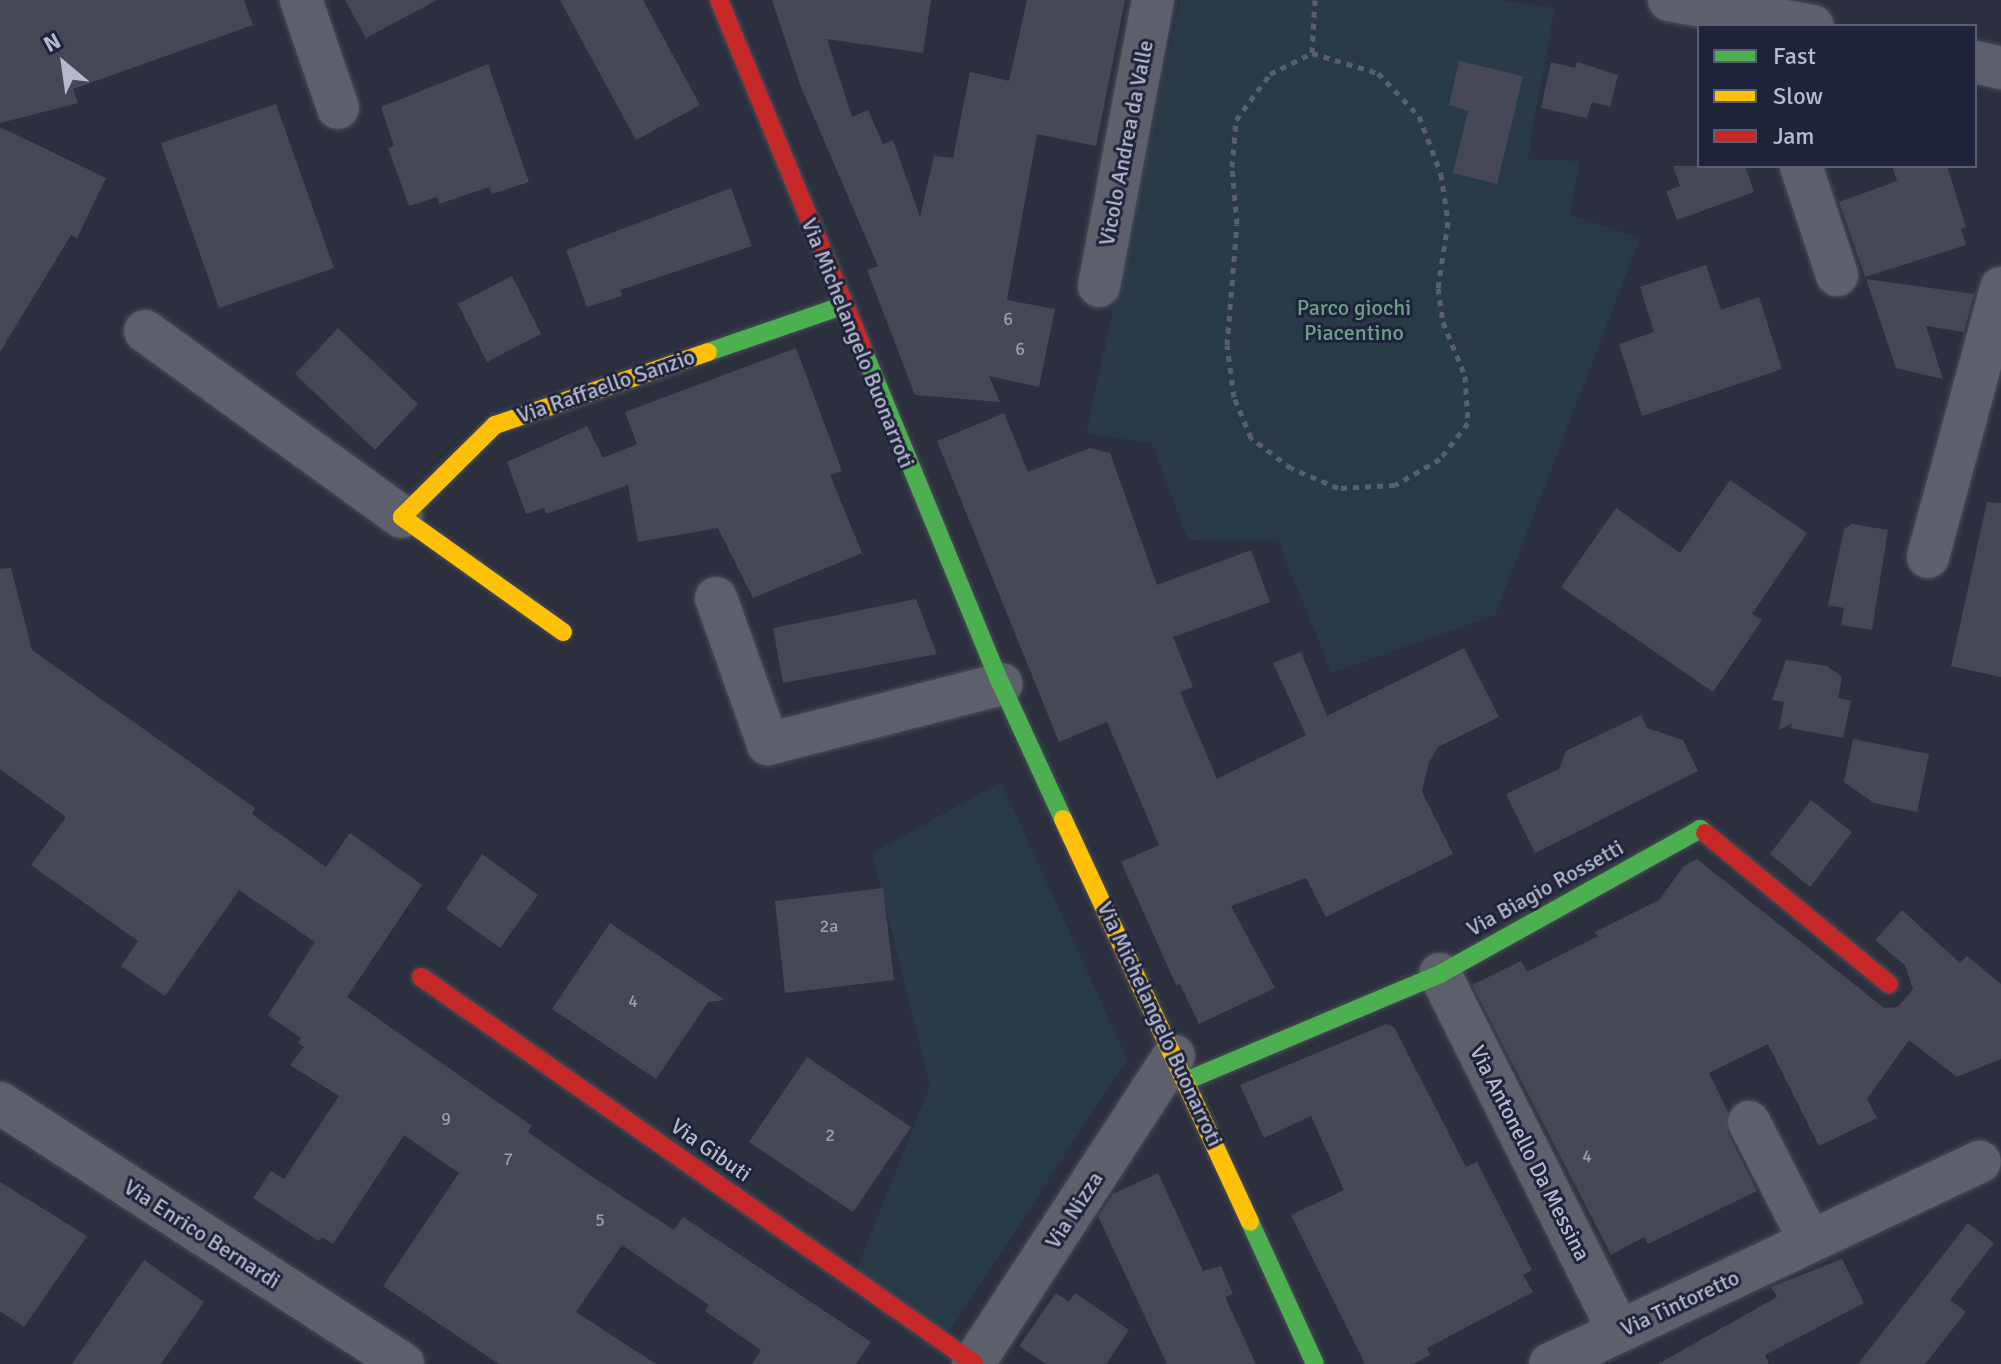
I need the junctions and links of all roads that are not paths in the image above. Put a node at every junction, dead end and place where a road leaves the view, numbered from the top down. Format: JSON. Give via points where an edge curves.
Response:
{"nodes":[{"id":1,"x":301,"y":0,"type":"edge"},
{"id":2,"x":719,"y":0,"type":"edge"},
{"id":3,"x":1153,"y":0,"type":"edge"},
{"id":4,"x":1669,"y":0,"type":"edge"},
{"id":5,"x":1753,"y":19,"type":"edge"},
{"id":6,"x":1796,"y":24,"type":"edge"},
{"id":7,"x":1977,"y":62,"type":"edge"},
{"id":8,"x":2001,"y":68,"type":"edge"},
{"id":9,"x":338,"y":108,"type":"dead end"},
{"id":10,"x":1802,"y":168,"type":"edge"},
{"id":11,"x":1837,"y":275,"type":"dead end"},
{"id":12,"x":1099,"y":286,"type":"dead end"},
{"id":13,"x":2001,"y":288,"type":"edge"},
{"id":14,"x":842,"y":306,"type":"junction"},
{"id":15,"x":145,"y":331,"type":"dead end"},
{"id":16,"x":402,"y":517,"type":"junction"},
{"id":17,"x":1928,"y":557,"type":"dead end"},
{"id":18,"x":716,"y":598,"type":"dead end"},
{"id":19,"x":563,"y":632,"type":"dead end"},
{"id":20,"x":1001,"y":684,"type":"junction"},
{"id":21,"x":1440,"y":974,"type":"junction"},
{"id":22,"x":421,"y":977,"type":"dead end"},
{"id":23,"x":1889,"y":984,"type":"dead end"},
{"id":24,"x":1181,"y":1068,"type":"junction"},
{"id":25,"x":0,"y":1103,"type":"edge"},
{"id":26,"x":1749,"y":1122,"type":"dead end"},
{"id":27,"x":1980,"y":1162,"type":"dead end"},
{"id":28,"x":1810,"y":1241,"type":"junction"},
{"id":29,"x":1619,"y":1331,"type":"junction"},
{"id":30,"x":973,"y":1363,"type":"edge"},
{"id":31,"x":403,"y":1364,"type":"edge"},
{"id":32,"x":1315,"y":1364,"type":"edge"},
{"id":33,"x":1550,"y":1364,"type":"edge"}],
"edges":[{"from":1,"to":9,"type":"street"},
{"from":2,"to":14,"type":"street","name":"Via Michelangelo Buonarroti"},
{"from":3,"to":12,"type":"street","name":"Vicolo Andrea da Valle"},
{"from":4,"to":5,"type":"street"},
{"from":5,"to":6,"type":"street"},
{"from":7,"to":8,"type":"street"},
{"from":10,"to":11,"type":"street"},
{"from":13,"to":17,"type":"street"},
{"from":14,"to":16,"type":"street","name":"Via Raffaello Sanzio","via":[[495,425]]},
{"from":14,"to":20,"type":"street","name":"Via Michelangelo Buonarroti"},
{"from":15,"to":16,"type":"street"},
{"from":16,"to":19,"type":"street"},
{"from":18,"to":20,"type":"street","via":[[768,744]]},
{"from":20,"to":24,"type":"street","name":"Via Michelangelo Buonarroti"},
{"from":21,"to":23,"type":"street","name":"Via Biagio Rossetti","via":[[1700,829]]},
{"from":21,"to":24,"type":"street","name":"Via Biagio Rossetti"},
{"from":21,"to":29,"type":"street","name":"Via Antonello Da Messina"},
{"from":22,"to":30,"type":"street","name":"Via Gibuti"},
{"from":24,"to":30,"type":"street","name":"Via Nizza"},
{"from":24,"to":32,"type":"street","name":"Via Michelangelo Buonarroti"},
{"from":25,"to":31,"type":"street","name":"Via Enrico Bernardi"},
{"from":26,"to":28,"type":"street"},
{"from":27,"to":28,"type":"street","name":"Via Tintoretto"},
{"from":28,"to":29,"type":"street","name":"Via Tintoretto"},
{"from":29,"to":33,"type":"street","name":"Via Tintoretto"}]}
